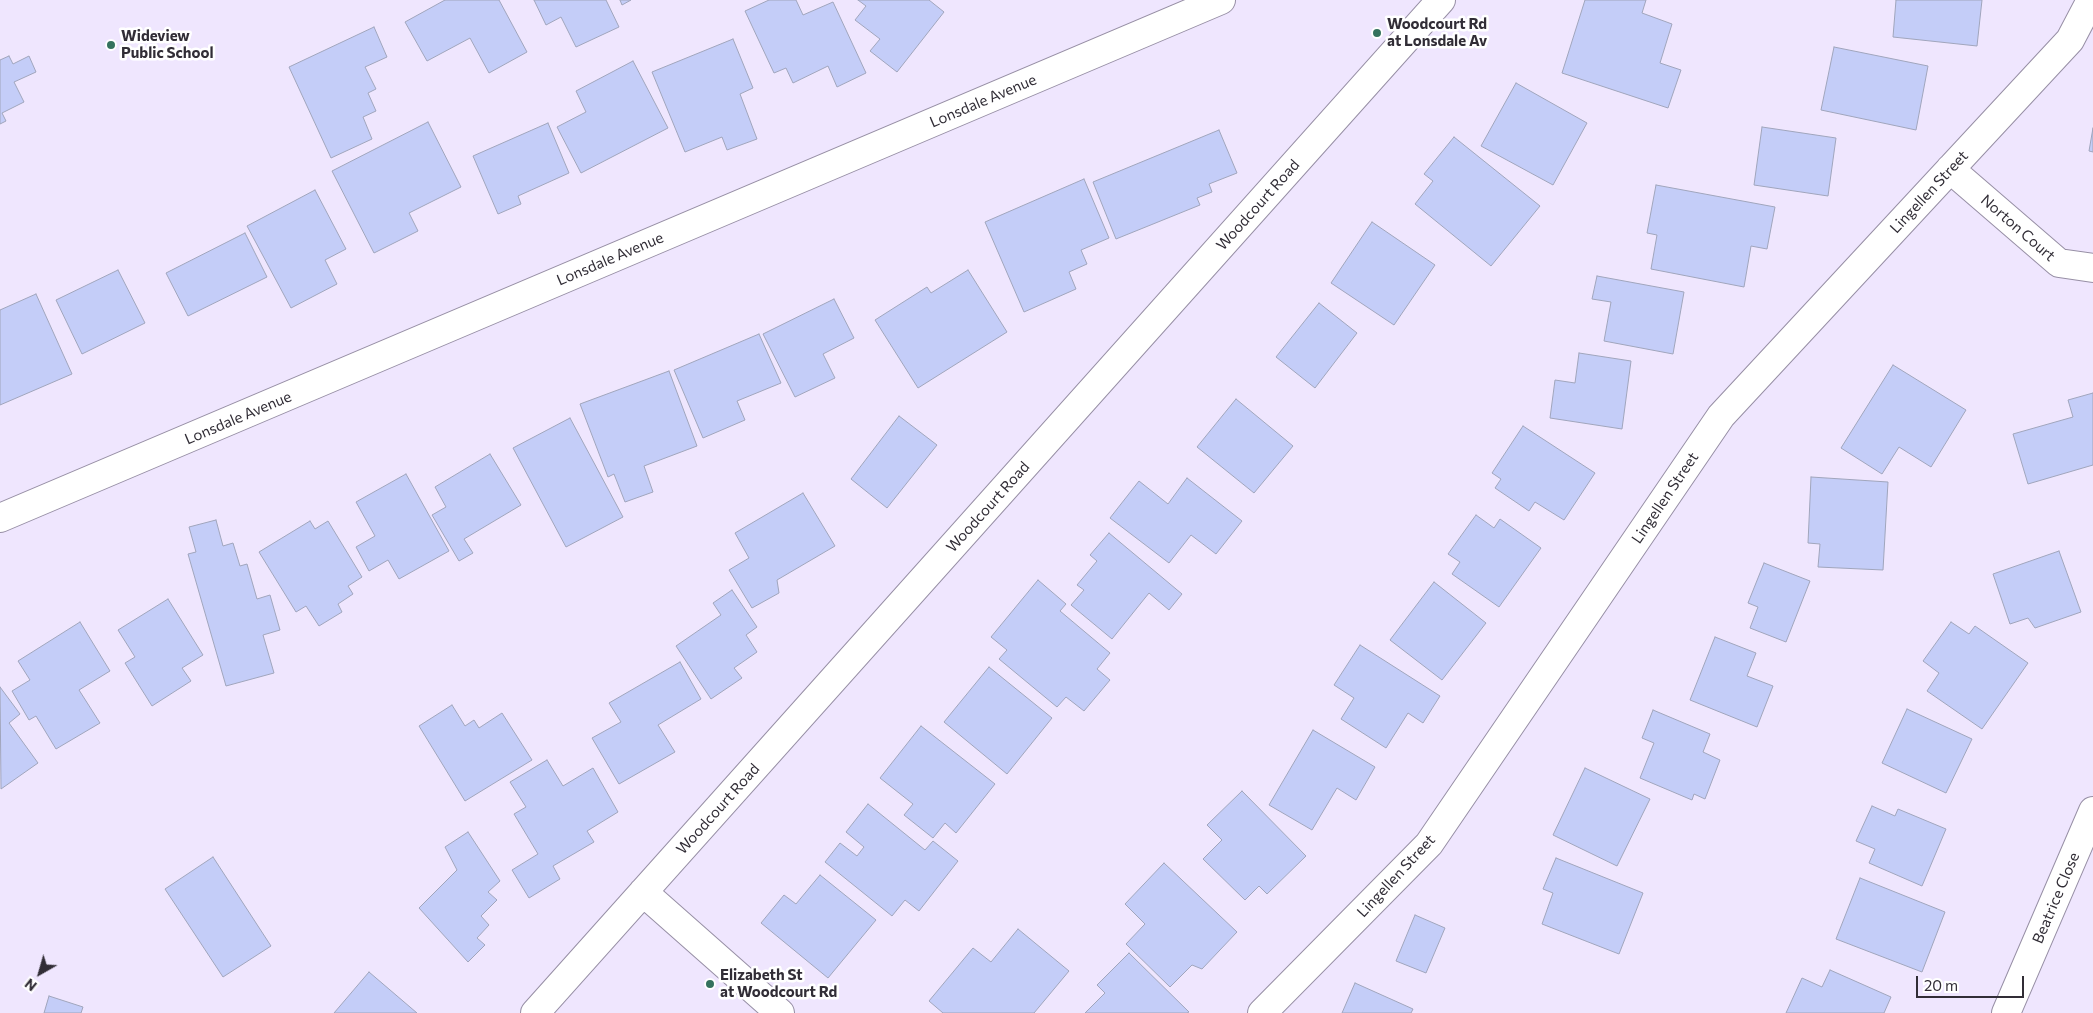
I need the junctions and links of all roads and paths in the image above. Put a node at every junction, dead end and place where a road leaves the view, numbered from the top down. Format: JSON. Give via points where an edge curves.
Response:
{"nodes":[{"id":1,"x":1221,"y":0,"type":"edge"},
{"id":2,"x":1413,"y":0,"type":"edge"},
{"id":3,"x":1441,"y":0,"type":"edge"},
{"id":4,"x":2091,"y":0,"type":"edge"},
{"id":5,"x":1402,"y":44,"type":"junction"},
{"id":6,"x":1950,"y":169,"type":"junction"},
{"id":7,"x":2093,"y":268,"type":"edge"},
{"id":8,"x":0,"y":518,"type":"edge"},
{"id":9,"x":2093,"y":811,"type":"edge"},
{"id":10,"x":643,"y":892,"type":"junction"},
{"id":11,"x":535,"y":1013,"type":"edge"},
{"id":12,"x":780,"y":1013,"type":"edge"},
{"id":13,"x":1262,"y":1013,"type":"edge"},
{"id":14,"x":2006,"y":1013,"type":"edge"}],
"edges":[{"from":1,"to":8,"type":"street","name":"Lonsdale Avenue"},
{"from":2,"to":5,"type":"street","via":[[1415,10]]},
{"from":3,"to":5,"type":"street","name":"Woodcourt Road"},
{"from":4,"to":6,"type":"street","name":"Lingellen Street","via":[[2070,40]]},
{"from":5,"to":10,"type":"street","name":"Woodcourt Road"},
{"from":6,"to":7,"type":"street","name":"Norton Court","via":[[2059,263]]},
{"from":6,"to":13,"type":"street","name":"Lingellen Street","via":[[1721,416],[1429,844]]},
{"from":9,"to":14,"type":"street","name":"Beatrice Close"},
{"from":10,"to":11,"type":"street","name":"Woodcourt Road"},
{"from":10,"to":12,"type":"street"}]}
